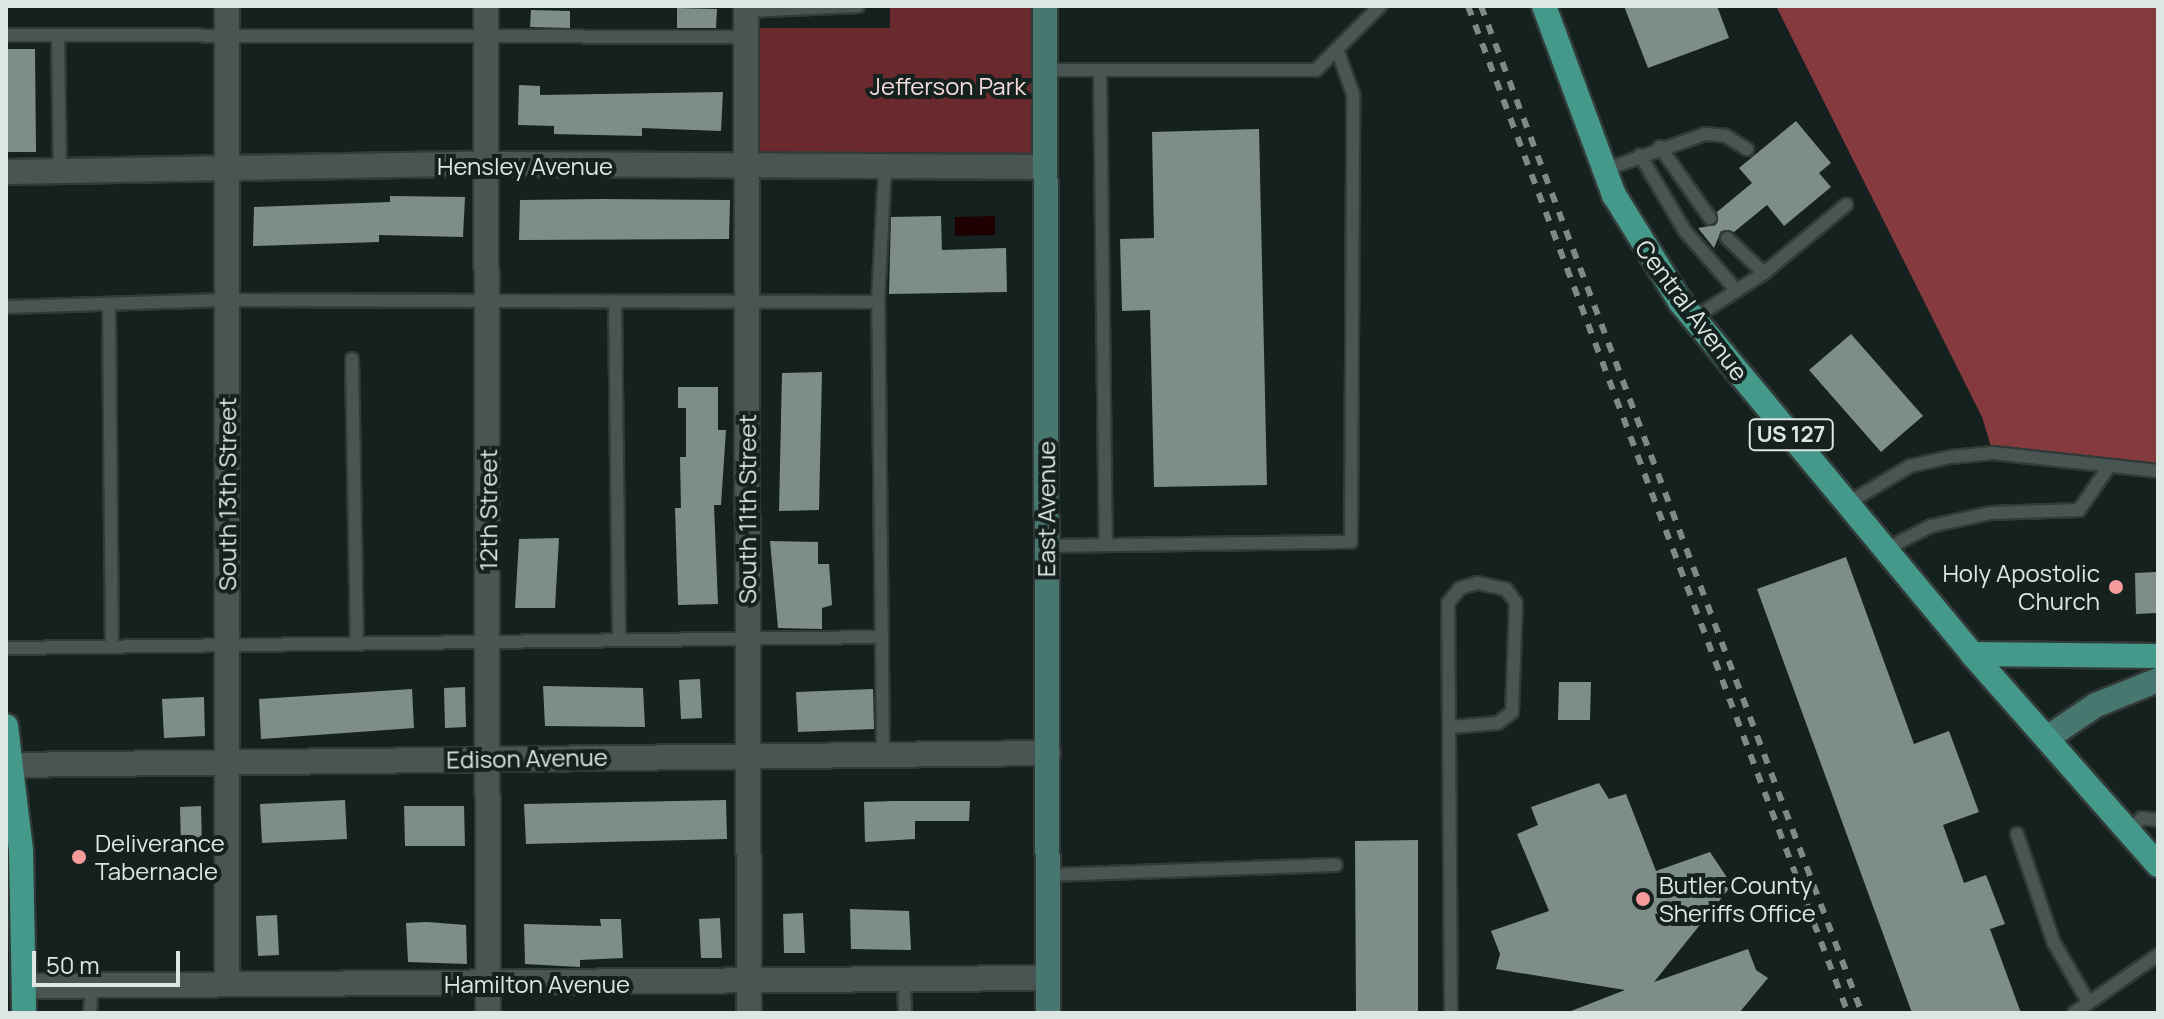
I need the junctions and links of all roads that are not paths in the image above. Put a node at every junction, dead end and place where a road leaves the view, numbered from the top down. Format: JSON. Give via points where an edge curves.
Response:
{"nodes":[{"id":1,"x":227,"y":6,"type":"edge"},
{"id":2,"x":486,"y":6,"type":"edge"},
{"id":3,"x":858,"y":6,"type":"edge"},
{"id":4,"x":1045,"y":6,"type":"edge"},
{"id":5,"x":1380,"y":6,"type":"edge"},
{"id":6,"x":1544,"y":6,"type":"edge"},
{"id":7,"x":746,"y":8,"type":"edge"},
{"id":8,"x":6,"y":35,"type":"edge"},
{"id":9,"x":58,"y":35,"type":"junction"},
{"id":10,"x":486,"y":35,"type":"junction"},
{"id":11,"x":227,"y":36,"type":"junction"},
{"id":12,"x":746,"y":37,"type":"junction"},
{"id":13,"x":1337,"y":49,"type":"junction"},
{"id":14,"x":1044,"y":70,"type":"junction"},
{"id":15,"x":1100,"y":70,"type":"junction"},
{"id":16,"x":1660,"y":147,"type":"junction"},
{"id":17,"x":1747,"y":149,"type":"dead end"},
{"id":18,"x":1640,"y":155,"type":"junction"},
{"id":19,"x":487,"y":164,"type":"junction"},
{"id":20,"x":885,"y":167,"type":"junction"},
{"id":21,"x":1044,"y":167,"type":"junction"},
{"id":22,"x":747,"y":168,"type":"junction"},
{"id":23,"x":1604,"y":170,"type":"junction"},
{"id":24,"x":226,"y":171,"type":"junction"},
{"id":25,"x":6,"y":172,"type":"edge"},
{"id":26,"x":60,"y":172,"type":"junction"},
{"id":27,"x":1846,"y":205,"type":"dead end"},
{"id":28,"x":1710,"y":218,"type":"dead end"},
{"id":29,"x":1727,"y":238,"type":"dead end"},
{"id":30,"x":1764,"y":273,"type":"junction"},
{"id":31,"x":1737,"y":291,"type":"junction"},
{"id":32,"x":487,"y":299,"type":"junction"},
{"id":33,"x":226,"y":300,"type":"junction"},
{"id":34,"x":615,"y":301,"type":"junction"},
{"id":35,"x":747,"y":302,"type":"junction"},
{"id":36,"x":878,"y":302,"type":"junction"},
{"id":37,"x":6,"y":307,"type":"edge"},
{"id":38,"x":109,"y":307,"type":"junction"},
{"id":39,"x":1694,"y":318,"type":"junction"},
{"id":40,"x":352,"y":359,"type":"dead end"},
{"id":41,"x":2108,"y":468,"type":"junction"},
{"id":42,"x":2158,"y":471,"type":"edge"},
{"id":43,"x":1848,"y":503,"type":"junction"},
{"id":44,"x":1106,"y":545,"type":"junction"},
{"id":45,"x":1046,"y":546,"type":"junction"},
{"id":46,"x":1886,"y":549,"type":"junction"},
{"id":47,"x":748,"y":635,"type":"junction"},
{"id":48,"x":882,"y":637,"type":"junction"},
{"id":49,"x":619,"y":638,"type":"junction"},
{"id":50,"x":488,"y":640,"type":"junction"},
{"id":51,"x":357,"y":641,"type":"junction"},
{"id":52,"x":227,"y":642,"type":"junction"},
{"id":53,"x":112,"y":643,"type":"junction"},
{"id":54,"x":6,"y":648,"type":"edge"},
{"id":55,"x":1972,"y":654,"type":"junction"},
{"id":56,"x":2158,"y":656,"type":"edge"},
{"id":57,"x":2158,"y":680,"type":"edge"},
{"id":58,"x":6,"y":726,"type":"edge"},
{"id":59,"x":1451,"y":727,"type":"junction"},
{"id":60,"x":2047,"y":738,"type":"junction"},
{"id":61,"x":1048,"y":753,"type":"junction"},
{"id":62,"x":883,"y":754,"type":"junction"},
{"id":63,"x":748,"y":756,"type":"junction"},
{"id":64,"x":489,"y":758,"type":"junction"},
{"id":65,"x":228,"y":764,"type":"junction"},
{"id":66,"x":9,"y":765,"type":"edge"},
{"id":67,"x":2156,"y":821,"type":"edge"},
{"id":68,"x":2017,"y":834,"type":"dead end"},
{"id":69,"x":2136,"y":837,"type":"junction"},
{"id":70,"x":1336,"y":865,"type":"dead end"},
{"id":71,"x":2158,"y":865,"type":"edge"},
{"id":72,"x":1048,"y":875,"type":"junction"},
{"id":73,"x":16,"y":945,"type":"edge"},
{"id":74,"x":2158,"y":955,"type":"edge"},
{"id":75,"x":1048,"y":978,"type":"junction"},
{"id":76,"x":904,"y":980,"type":"junction"},
{"id":77,"x":227,"y":982,"type":"junction"},
{"id":78,"x":749,"y":983,"type":"junction"},
{"id":79,"x":92,"y":985,"type":"junction"},
{"id":80,"x":488,"y":985,"type":"junction"},
{"id":81,"x":26,"y":986,"type":"junction"},
{"id":82,"x":2087,"y":1000,"type":"junction"},
{"id":83,"x":24,"y":1013,"type":"edge"},
{"id":84,"x":90,"y":1013,"type":"edge"},
{"id":85,"x":488,"y":1013,"type":"edge"},
{"id":86,"x":749,"y":1013,"type":"edge"},
{"id":87,"x":905,"y":1013,"type":"edge"},
{"id":88,"x":1048,"y":1013,"type":"edge"},
{"id":89,"x":1451,"y":1013,"type":"edge"},
{"id":90,"x":2074,"y":1013,"type":"edge"}],
"edges":[{"from":1,"to":11,"type":"street","name":"South 13th Street"},
{"from":2,"to":10,"type":"street","name":"12th Street"},
{"from":3,"to":7,"type":"lane"},
{"from":4,"to":14,"type":"street","name":"East Avenue"},
{"from":5,"to":13,"type":"lane"},
{"from":6,"to":23,"type":"main road","name":"Central Avenue","number":"US 127"},
{"from":7,"to":12,"type":"street","name":"South 11th Street"},
{"from":8,"to":9,"type":"lane"},
{"from":9,"to":11,"type":"lane"},
{"from":9,"to":26,"type":"lane"},
{"from":10,"to":11,"type":"lane"},
{"from":10,"to":12,"type":"lane"},
{"from":10,"to":19,"type":"street","name":"12th Street"},
{"from":11,"to":24,"type":"street","name":"South 13th Street"},
{"from":12,"to":22,"type":"street","name":"South 11th Street"},
{"from":13,"to":15,"type":"lane","via":[[1316,70]]},
{"from":13,"to":44,"type":"lane","via":[[1353,94],[1351,542]]},
{"from":14,"to":15,"type":"lane"},
{"from":14,"to":21,"type":"street","name":"East Avenue"},
{"from":15,"to":44,"type":"lane"},
{"from":16,"to":17,"type":"lane","via":[[1716,133]]},
{"from":16,"to":18,"type":"lane"},
{"from":16,"to":28,"type":"lane"},
{"from":18,"to":23,"type":"lane"},
{"from":18,"to":31,"type":"lane","via":[[1685,231]]},
{"from":19,"to":22,"type":"street","name":"Hensley Avenue"},
{"from":19,"to":24,"type":"street","name":"Hensley Avenue"},
{"from":19,"to":32,"type":"street","name":"12th Street"},
{"from":20,"to":21,"type":"street","name":"Hensley Avenue"},
{"from":20,"to":22,"type":"street","name":"Hensley Avenue"},
{"from":20,"to":36,"type":"lane"},
{"from":21,"to":45,"type":"street","name":"East Avenue"},
{"from":22,"to":35,"type":"street","name":"South 11th Street"},
{"from":23,"to":39,"type":"main road","name":"Central Avenue","number":"US 127","via":[[1641,245]]},
{"from":24,"to":26,"type":"street","name":"Hensley Avenue"},
{"from":24,"to":33,"type":"street","name":"South 13th Street"},
{"from":25,"to":26,"type":"street","name":"Hensley Avenue"},
{"from":27,"to":30,"type":"lane"},
{"from":29,"to":30,"type":"lane"},
{"from":30,"to":31,"type":"lane"},
{"from":31,"to":39,"type":"lane"},
{"from":32,"to":33,"type":"lane"},
{"from":32,"to":34,"type":"lane"},
{"from":32,"to":50,"type":"street","name":"12th Street"},
{"from":33,"to":38,"type":"lane"},
{"from":33,"to":52,"type":"street","name":"South 13th Street"},
{"from":34,"to":35,"type":"lane"},
{"from":34,"to":49,"type":"lane"},
{"from":35,"to":36,"type":"lane"},
{"from":35,"to":47,"type":"street","name":"South 11th Street"},
{"from":36,"to":48,"type":"lane"},
{"from":37,"to":38,"type":"lane"},
{"from":38,"to":53,"type":"lane"},
{"from":39,"to":43,"type":"main road","name":"Central Avenue","number":"US 127"},
{"from":40,"to":51,"type":"lane"},
{"from":41,"to":42,"type":"lane"},
{"from":41,"to":43,"type":"lane","via":[[1993,453],[1950,457],[1910,466]]},
{"from":41,"to":46,"type":"lane","via":[[2079,510],[1990,513],[1931,526]]},
{"from":43,"to":46,"type":"main road","name":"Central Avenue","number":"US 127"},
{"from":44,"to":45,"type":"lane"},
{"from":45,"to":61,"type":"street","name":"East Avenue"},
{"from":46,"to":55,"type":"main road","name":"Central Avenue","number":"US 127"},
{"from":47,"to":48,"type":"lane"},
{"from":47,"to":49,"type":"lane"},
{"from":47,"to":63,"type":"street","name":"South 11th Street"},
{"from":48,"to":62,"type":"lane"},
{"from":49,"to":50,"type":"lane"},
{"from":50,"to":51,"type":"lane"},
{"from":50,"to":64,"type":"street","name":"12th Street"},
{"from":51,"to":52,"type":"lane"},
{"from":52,"to":53,"type":"lane"},
{"from":52,"to":65,"type":"street","name":"South 13th Street"},
{"from":53,"to":54,"type":"lane"},
{"from":55,"to":56,"type":"main road"},
{"from":55,"to":60,"type":"main road","name":"Central Avenue","number":"US 127"},
{"from":57,"to":60,"type":"street","via":[[2096,705]]},
{"from":58,"to":66,"type":"main road"},
{"from":59,"to":59,"type":"lane","via":[[1498,723],[1512,712],[1516,603],[1506,589],[1477,583],[1460,588],[1448,603]]},
{"from":59,"to":89,"type":"lane"},
{"from":60,"to":69,"type":"main road","name":"Central Avenue","number":"US 127"},
{"from":61,"to":62,"type":"street","name":"Edison Avenue"},
{"from":61,"to":72,"type":"street","name":"East Avenue"},
{"from":62,"to":63,"type":"street","name":"Edison Avenue"},
{"from":63,"to":64,"type":"street","name":"Edison Avenue"},
{"from":63,"to":78,"type":"street","name":"South 11th Street"},
{"from":64,"to":65,"type":"street","name":"Edison Avenue"},
{"from":64,"to":80,"type":"street","name":"12th Street"},
{"from":65,"to":66,"type":"street","name":"Edison Avenue"},
{"from":65,"to":77,"type":"street","name":"South 13th Street"},
{"from":66,"to":73,"type":"main road"},
{"from":67,"to":69,"type":"lane","via":[[2154,833]]},
{"from":67,"to":69,"type":"lane","via":[[2142,818]]},
{"from":68,"to":82,"type":"lane","via":[[2054,943]]},
{"from":69,"to":71,"type":"main road","name":"Central Avenue","number":"US 127"},
{"from":70,"to":72,"type":"lane"},
{"from":72,"to":75,"type":"street","name":"East Avenue"},
{"from":73,"to":81,"type":"main road"},
{"from":74,"to":82,"type":"lane"},
{"from":75,"to":76,"type":"street","name":"Hamilton Avenue"},
{"from":75,"to":88,"type":"street","name":"East Avenue"},
{"from":76,"to":78,"type":"street","name":"Hamilton Avenue"},
{"from":76,"to":87,"type":"lane"},
{"from":77,"to":79,"type":"street","name":"Hamilton Avenue"},
{"from":77,"to":80,"type":"street","name":"Hamilton Avenue"},
{"from":78,"to":80,"type":"street","name":"Hamilton Avenue"},
{"from":78,"to":86,"type":"street","name":"South 11th Street"},
{"from":79,"to":81,"type":"street","name":"Hamilton Avenue"},
{"from":79,"to":84,"type":"lane"},
{"from":80,"to":85,"type":"street","name":"12th Street"},
{"from":81,"to":83,"type":"main road"},
{"from":82,"to":90,"type":"lane"}]}
